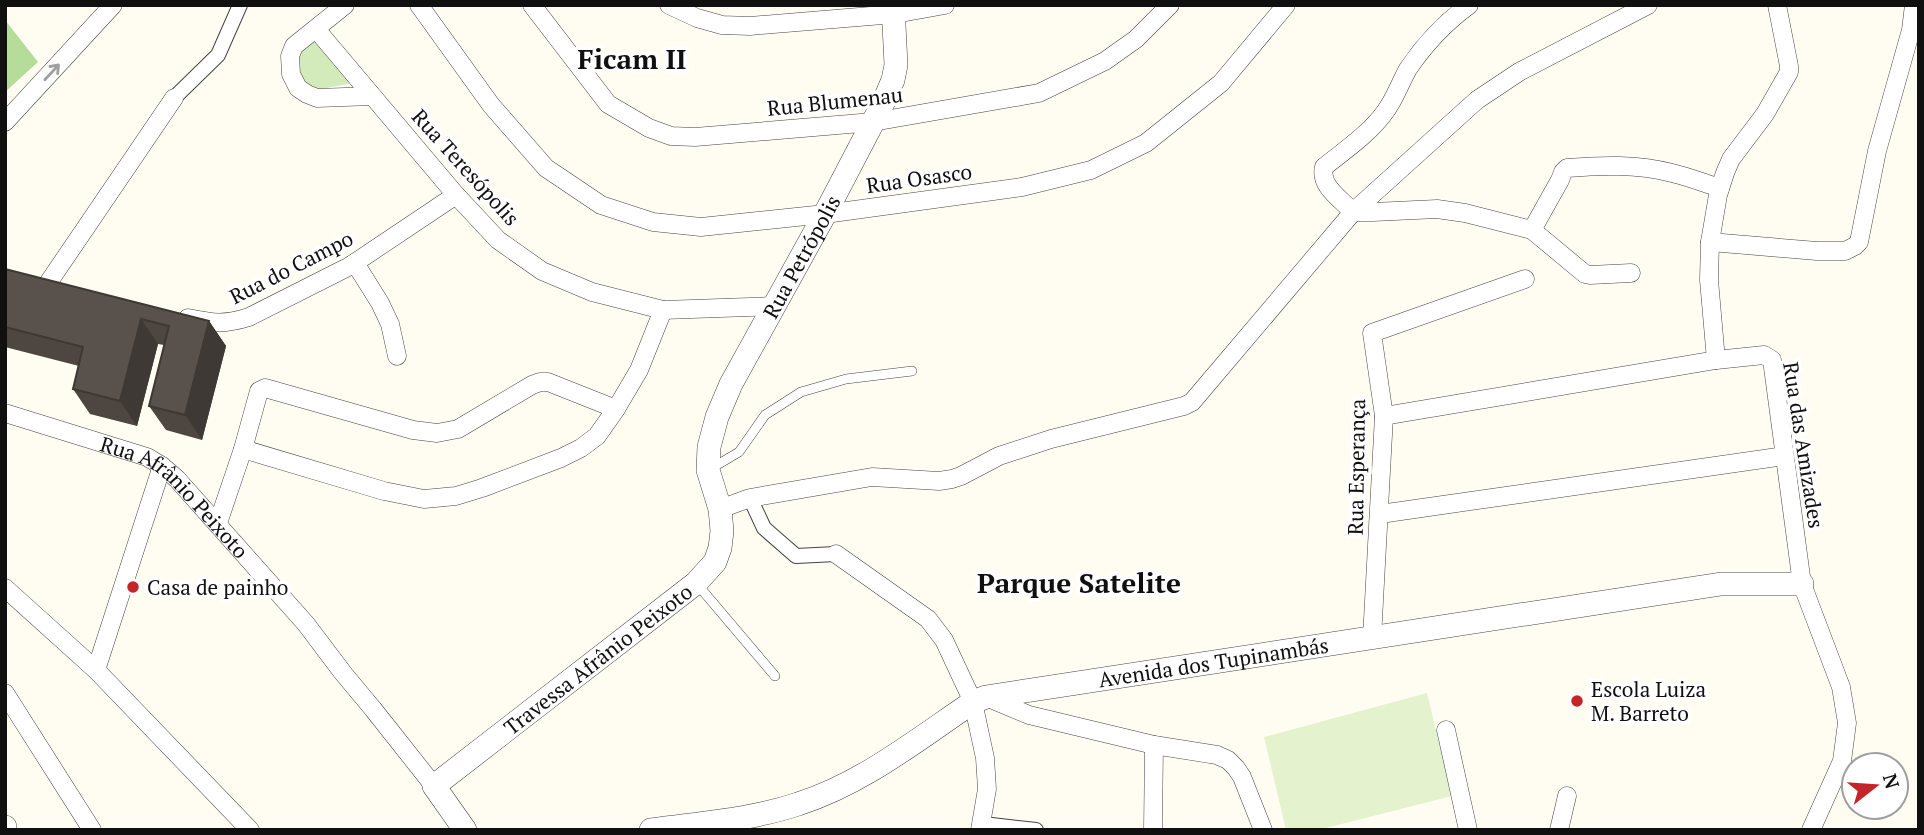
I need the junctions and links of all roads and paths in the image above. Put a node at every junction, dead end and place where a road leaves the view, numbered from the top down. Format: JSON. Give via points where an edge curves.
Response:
{"nodes":[{"id":1,"x":113,"y":5,"type":"edge"},
{"id":2,"x":240,"y":5,"type":"edge"},
{"id":3,"x":345,"y":5,"type":"edge"},
{"id":4,"x":419,"y":5,"type":"edge"},
{"id":5,"x":532,"y":5,"type":"edge"},
{"id":6,"x":669,"y":5,"type":"edge"},
{"id":7,"x":945,"y":5,"type":"edge"},
{"id":8,"x":1170,"y":5,"type":"edge"},
{"id":9,"x":1286,"y":5,"type":"edge"},
{"id":10,"x":1469,"y":5,"type":"edge"},
{"id":11,"x":1648,"y":5,"type":"edge"},
{"id":12,"x":1777,"y":5,"type":"edge"},
{"id":13,"x":1914,"y":5,"type":"edge"},
{"id":14,"x":894,"y":10,"type":"edge"},
{"id":15,"x":316,"y":29,"type":"junction"},
{"id":16,"x":372,"y":96,"type":"junction"},
{"id":17,"x":174,"y":98,"type":"joint"},
{"id":18,"x":5,"y":122,"type":"edge"},
{"id":19,"x":873,"y":122,"type":"junction"},
{"id":20,"x":1720,"y":188,"type":"junction"},
{"id":21,"x":456,"y":195,"type":"junction"},
{"id":22,"x":1353,"y":212,"type":"junction"},
{"id":23,"x":825,"y":214,"type":"junction"},
{"id":24,"x":1532,"y":230,"type":"junction"},
{"id":25,"x":1710,"y":242,"type":"junction"},
{"id":26,"x":355,"y":263,"type":"junction"},
{"id":27,"x":1631,"y":273,"type":"dead end"},
{"id":28,"x":1525,"y":279,"type":"dead end"},
{"id":29,"x":42,"y":292,"type":"edge"},
{"id":30,"x":775,"y":306,"type":"junction"},
{"id":31,"x":663,"y":310,"type":"junction"},
{"id":32,"x":167,"y":314,"type":"edge"},
{"id":33,"x":397,"y":356,"type":"dead end"},
{"id":34,"x":1716,"y":360,"type":"junction"},
{"id":35,"x":912,"y":371,"type":"dead end"},
{"id":36,"x":616,"y":409,"type":"junction"},
{"id":37,"x":5,"y":413,"type":"edge"},
{"id":38,"x":1384,"y":416,"type":"junction"},
{"id":39,"x":243,"y":449,"type":"junction"},
{"id":40,"x":1784,"y":456,"type":"junction"},
{"id":41,"x":162,"y":466,"type":"junction"},
{"id":42,"x":708,"y":470,"type":"junction"},
{"id":43,"x":750,"y":498,"type":"junction"},
{"id":44,"x":720,"y":509,"type":"junction"},
{"id":45,"x":1380,"y":514,"type":"junction"},
{"id":46,"x":218,"y":523,"type":"junction"},
{"id":47,"x":836,"y":554,"type":"joint"},
{"id":48,"x":696,"y":583,"type":"junction"},
{"id":49,"x":1802,"y":584,"type":"junction"},
{"id":50,"x":5,"y":588,"type":"edge"},
{"id":51,"x":1373,"y":638,"type":"junction"},
{"id":52,"x":96,"y":670,"type":"junction"},
{"id":53,"x":775,"y":676,"type":"dead end"},
{"id":54,"x":1016,"y":692,"type":"junction"},
{"id":55,"x":5,"y":693,"type":"edge"},
{"id":56,"x":979,"y":700,"type":"junction"},
{"id":57,"x":1029,"y":715,"type":"junction"},
{"id":58,"x":1446,"y":730,"type":"dead end"},
{"id":59,"x":1154,"y":745,"type":"junction"},
{"id":60,"x":434,"y":786,"type":"junction"},
{"id":61,"x":1567,"y":796,"type":"dead end"},
{"id":62,"x":749,"y":823,"type":"edge"},
{"id":63,"x":982,"y":827,"type":"edge"},
{"id":64,"x":92,"y":830,"type":"edge"},
{"id":65,"x":250,"y":830,"type":"edge"},
{"id":66,"x":465,"y":830,"type":"edge"},
{"id":67,"x":651,"y":830,"type":"edge"},
{"id":68,"x":1036,"y":830,"type":"edge"},
{"id":69,"x":1153,"y":830,"type":"edge"},
{"id":70,"x":1263,"y":830,"type":"edge"},
{"id":71,"x":1468,"y":830,"type":"edge"},
{"id":72,"x":1559,"y":830,"type":"edge"},
{"id":73,"x":1811,"y":830,"type":"edge"}],
"edges":[{"from":18,"to":1,"type":"street","one_way":true},
{"from":2,"to":17,"type":"street","via":[[218,55]]},
{"from":3,"to":15,"type":"street"},
{"from":4,"to":23,"type":"street","name":"Rua Osasco","via":[[491,105],[546,168],[601,205],[653,222],[701,228]]},
{"from":5,"to":19,"type":"street","name":"Rua Blumenau","via":[[608,104],[671,136]]},
{"from":6,"to":14,"type":"street","via":[[722,25],[750,26]]},
{"from":7,"to":14,"type":"street"},
{"from":8,"to":19,"type":"street","name":"Rua Blumenau","via":[[1136,39],[1105,61],[1039,93]]},
{"from":9,"to":23,"type":"street","name":"Rua Osasco","via":[[1221,83],[1146,143],[1091,170],[1022,187]]},
{"from":10,"to":22,"type":"street","via":[[1430,41],[1381,117],[1324,167],[1325,183]]},
{"from":11,"to":22,"type":"street","via":[[1519,72],[1477,100]]},
{"from":12,"to":20,"type":"street","via":[[1789,72],[1731,159]]},
{"from":13,"to":25,"type":"street","via":[[1859,242],[1845,251],[1817,251]]},
{"from":14,"to":19,"type":"street","name":"Rua Petrópolis","via":[[896,65]]},
{"from":15,"to":16,"type":"street","name":"Rua Teresópolis"},
{"from":15,"to":16,"type":"street","via":[[292,50],[291,74],[298,88],[317,98]]},
{"from":16,"to":21,"type":"street","name":"Rua Teresópolis"},
{"from":17,"to":29,"type":"street"},
{"from":19,"to":23,"type":"street","name":"Rua Petrópolis"},
{"from":20,"to":24,"type":"street","via":[[1629,166],[1567,168]]},
{"from":20,"to":25,"type":"street"},
{"from":21,"to":26,"type":"street","name":"Rua do Campo"},
{"from":21,"to":31,"type":"street","name":"Rua Teresópolis","via":[[498,240],[542,271],[592,292]]},
{"from":22,"to":24,"type":"street","via":[[1437,209]]},
{"from":22,"to":43,"type":"street","via":[[1184,406],[1051,439],[952,479],[872,477]]},
{"from":23,"to":30,"type":"street","name":"Rua Petrópolis"},
{"from":24,"to":27,"type":"street","via":[[1585,274]]},
{"from":25,"to":34,"type":"street"},
{"from":26,"to":32,"type":"street","name":"Rua do Campo","via":[[234,322],[218,324]]},
{"from":26,"to":33,"type":"street","via":[[390,324]]},
{"from":28,"to":38,"type":"street","name":"Rua Esperança","via":[[1372,333]]},
{"from":30,"to":31,"type":"street","name":"Rua Teresópolis"},
{"from":30,"to":42,"type":"street","name":"Rua Petrópolis","via":[[717,417]]},
{"from":31,"to":36,"type":"street","via":[[639,370]]},
{"from":34,"to":38,"type":"street","name":"Rua das Amizades"},
{"from":34,"to":40,"type":"street","name":"Rua das Amizades","via":[[1764,355],[1772,360]]},
{"from":35,"to":42,"type":"lane","via":[[846,379],[801,392],[765,415],[739,453]]},
{"from":36,"to":39,"type":"street","via":[[597,436],[581,448],[456,496],[424,499],[384,492]]},
{"from":36,"to":39,"type":"street","via":[[540,382],[458,429],[437,433],[265,388],[258,391]]},
{"from":37,"to":41,"type":"street","name":"Rua Afrânio Peixoto","via":[[147,457]]},
{"from":38,"to":45,"type":"street","name":"Rua Esperança"},
{"from":39,"to":46,"type":"street"},
{"from":40,"to":45,"type":"street"},
{"from":40,"to":49,"type":"street","name":"Rua das Amizades"},
{"from":41,"to":46,"type":"street","name":"Rua Afrânio Peixoto"},
{"from":41,"to":52,"type":"street"},
{"from":42,"to":44,"type":"street","name":"Rua Petrópolis"},
{"from":43,"to":44,"type":"street"},
{"from":43,"to":47,"type":"street","via":[[764,528],[796,556]]},
{"from":44,"to":48,"type":"street","name":"Travessa Afrânio Peixoto","via":[[720,548],[715,562]]},
{"from":45,"to":51,"type":"street","name":"Rua Esperança"},
{"from":46,"to":60,"type":"street","name":"Rua Afrânio Peixoto","via":[[306,624]]},
{"from":47,"to":56,"type":"street","via":[[928,620]]},
{"from":48,"to":53,"type":"lane"},
{"from":48,"to":60,"type":"street","name":"Travessa Afrânio Peixoto"},
{"from":49,"to":51,"type":"street","name":"Avenida dos Tupinambás","via":[[1721,584]]},
{"from":49,"to":73,"type":"street","name":"Rua das Amizades","via":[[1841,687],[1847,723],[1842,761]]},
{"from":50,"to":52,"type":"street"},
{"from":51,"to":54,"type":"street","name":"Avenida dos Tupinambás"},
{"from":52,"to":65,"type":"street"},
{"from":54,"to":56,"type":"street","name":"Avenida dos Tupinambás"},
{"from":54,"to":57,"type":"street"},
{"from":55,"to":64,"type":"street"},
{"from":56,"to":57,"type":"street"},
{"from":56,"to":62,"type":"street","name":"Avenida dos Tupinambás","via":[[864,775]]},
{"from":56,"to":63,"type":"street","via":[[986,789]]},
{"from":57,"to":59,"type":"street"},
{"from":58,"to":71,"type":"street"},
{"from":59,"to":69,"type":"street"},
{"from":59,"to":70,"type":"street","via":[[1228,760],[1242,777]]},
{"from":60,"to":66,"type":"street","name":"Rua Afrânio Peixoto"},
{"from":61,"to":72,"type":"street"},
{"from":62,"to":67,"type":"street","name":"Avenida dos Tupinambás"},
{"from":63,"to":68,"type":"street"}]}
